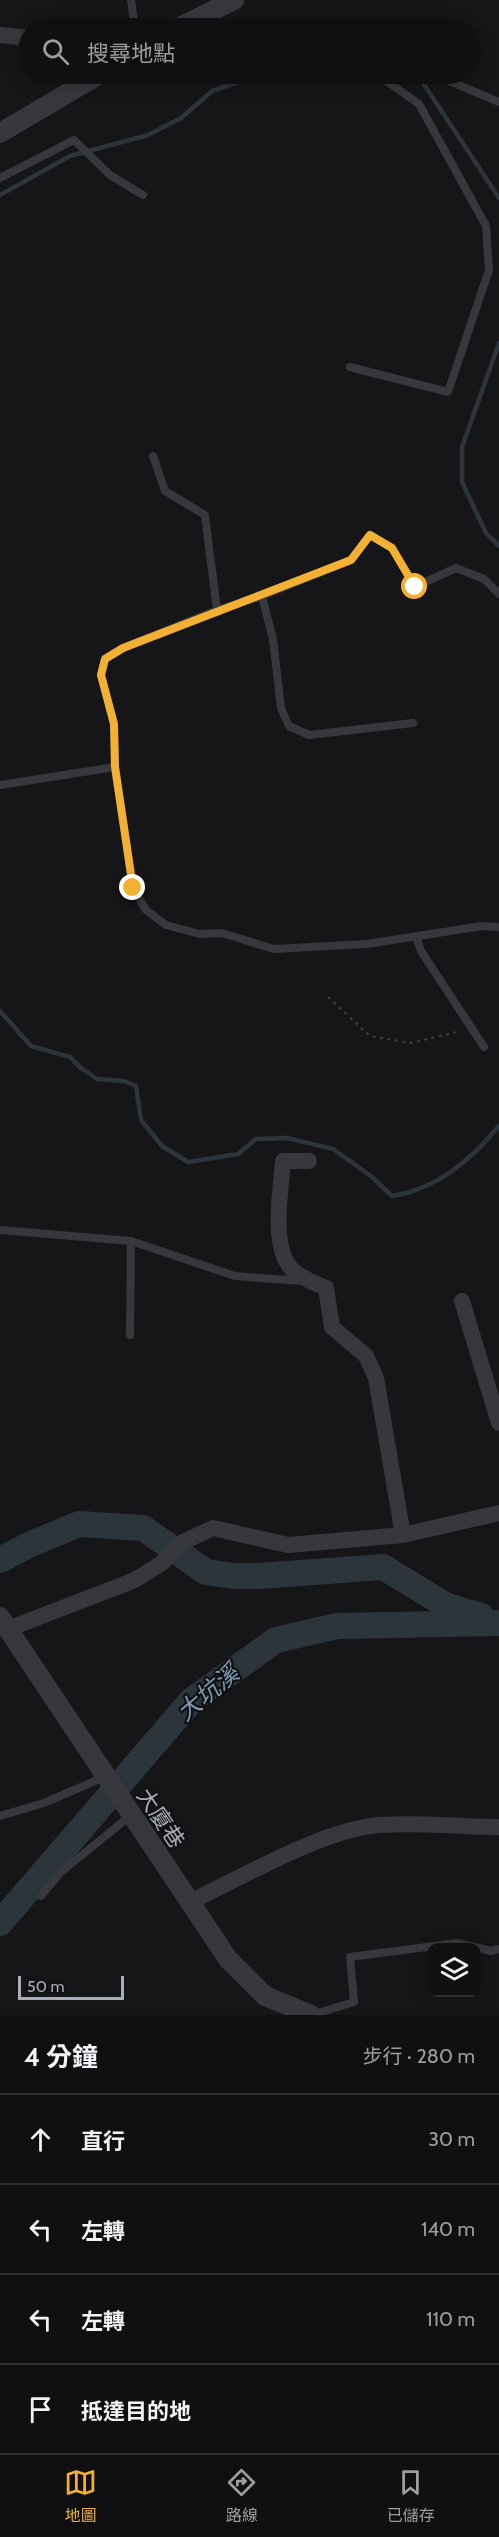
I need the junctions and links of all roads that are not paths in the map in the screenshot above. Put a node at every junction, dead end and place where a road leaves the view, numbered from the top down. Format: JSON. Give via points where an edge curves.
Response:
{"nodes":[{"id":1,"x":131,"y":0,"type":"edge"},
{"id":2,"x":234,"y":0,"type":"edge"},
{"id":3,"x":134,"y":18,"type":"edge"},
{"id":4,"x":197,"y":18,"type":"edge"},
{"id":5,"x":0,"y":35,"type":"edge"},
{"id":6,"x":18,"y":37,"type":"edge"},
{"id":7,"x":83,"y":84,"type":"edge"},
{"id":8,"x":391,"y":84,"type":"edge"},
{"id":9,"x":457,"y":84,"type":"edge"},
{"id":10,"x":499,"y":102,"type":"edge"},
{"id":11,"x":0,"y":133,"type":"edge"},
{"id":12,"x":0,"y":178,"type":"edge"},
{"id":13,"x":143,"y":195,"type":"dead end"},
{"id":14,"x":350,"y":367,"type":"dead end"},
{"id":15,"x":153,"y":456,"type":"dead end"},
{"id":16,"x":499,"y":594,"type":"edge"},
{"id":17,"x":262,"y":596,"type":"junction"},
{"id":18,"x":217,"y":610,"type":"junction"},
{"id":19,"x":413,"y":723,"type":"dead end"},
{"id":20,"x":115,"y":767,"type":"junction"},
{"id":21,"x":0,"y":785,"type":"edge"},
{"id":22,"x":499,"y":927,"type":"edge"},
{"id":23,"x":416,"y":936,"type":"junction"},
{"id":24,"x":484,"y":1047,"type":"dead end"},
{"id":25,"x":309,"y":1161,"type":"dead end"},
{"id":26,"x":0,"y":1230,"type":"edge"},
{"id":27,"x":131,"y":1241,"type":"junction"},
{"id":28,"x":310,"y":1282,"type":"junction"},
{"id":29,"x":462,"y":1301,"type":"dead end"},
{"id":30,"x":130,"y":1335,"type":"dead end"},
{"id":31,"x":499,"y":1423,"type":"edge"},
{"id":32,"x":499,"y":1513,"type":"edge"},
{"id":33,"x":403,"y":1534,"type":"junction"},
{"id":34,"x":4,"y":1623,"type":"edge"},
{"id":35,"x":107,"y":1780,"type":"junction"},
{"id":36,"x":129,"y":1812,"type":"junction"},
{"id":37,"x":0,"y":1816,"type":"edge"},
{"id":38,"x":499,"y":1827,"type":"edge"},
{"id":39,"x":41,"y":1896,"type":"dead end"},
{"id":40,"x":190,"y":1902,"type":"junction"},
{"id":41,"x":499,"y":1949,"type":"edge"},
{"id":42,"x":311,"y":2015,"type":"edge"}],
"edges":[{"from":1,"to":3,"type":"lane"},
{"from":2,"to":4,"type":"street"},
{"from":5,"to":6,"type":"street"},
{"from":7,"to":11,"type":"street"},
{"from":8,"to":14,"type":"lane","via":[[419,104],[486,226],[489,270],[448,392]]},
{"from":9,"to":10,"type":"lane"},
{"from":12,"to":13,"type":"lane","via":[[74,140],[110,175]]},
{"from":15,"to":18,"type":"lane","via":[[165,491],[205,515]]},
{"from":16,"to":17,"type":"lane","via":[[484,579],[456,568],[415,587],[392,548],[370,535],[351,560]]},
{"from":17,"to":18,"type":"lane"},
{"from":17,"to":19,"type":"lane","via":[[273,639],[281,708],[289,726],[309,735]]},
{"from":18,"to":20,"type":"lane","via":[[105,659],[101,675],[114,724]]},
{"from":20,"to":21,"type":"lane"},
{"from":20,"to":23,"type":"lane","via":[[133,888],[146,909],[166,925],[200,934],[222,933],[274,949],[367,944]]},
{"from":22,"to":23,"type":"lane"},
{"from":23,"to":24,"type":"lane","via":[[421,951]]},
{"from":25,"to":28,"type":"street","via":[[283,1161],[279,1244],[290,1267]]},
{"from":26,"to":27,"type":"lane"},
{"from":27,"to":28,"type":"lane","via":[[234,1275]]},
{"from":27,"to":30,"type":"lane"},
{"from":28,"to":33,"type":"street","via":[[326,1288],[332,1327],[366,1356],[376,1378]]},
{"from":29,"to":31,"type":"street"},
{"from":32,"to":33,"type":"street"},
{"from":33,"to":34,"type":"street","via":[[288,1545],[213,1528],[183,1542],[162,1563],[135,1581]]},
{"from":34,"to":35,"type":"street","name":"大廈巷"},
{"from":35,"to":36,"type":"street","name":"大廈巷"},
{"from":35,"to":37,"type":"lane"},
{"from":36,"to":39,"type":"lane","via":[[60,1873]]},
{"from":36,"to":40,"type":"street","name":"大廈巷"},
{"from":38,"to":40,"type":"street","via":[[380,1824],[358,1828],[318,1842]]},
{"from":40,"to":42,"type":"street","name":"大廈巷","via":[[228,1959],[265,1996]]},
{"from":41,"to":42,"type":"lane","via":[[491,1951],[457,1943],[350,1957],[354,2002]]}]}
